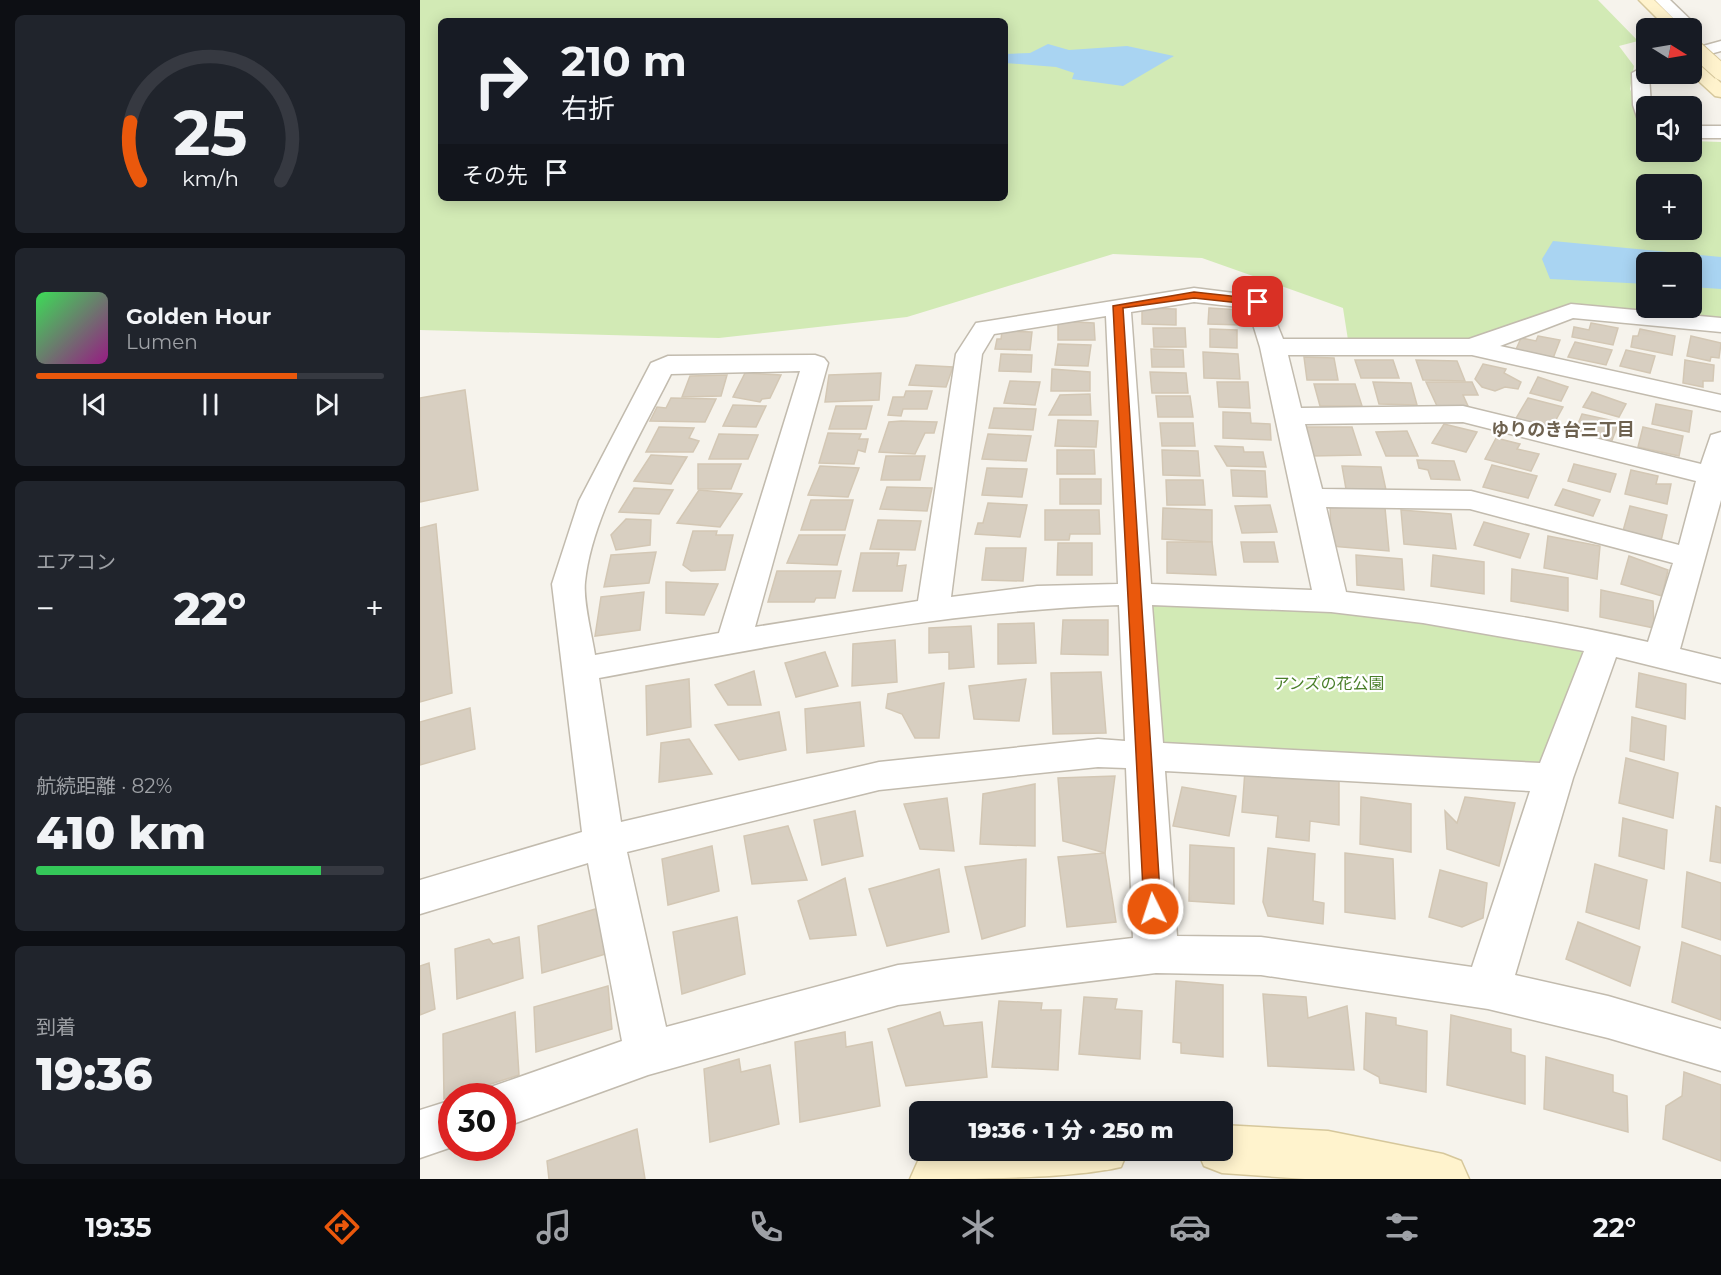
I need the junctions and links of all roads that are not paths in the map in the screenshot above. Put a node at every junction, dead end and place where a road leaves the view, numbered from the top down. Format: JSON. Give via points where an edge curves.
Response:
{"nodes":[{"id":1,"x":1662,"y":0,"type":"edge"},
{"id":2,"x":1639,"y":3,"type":"edge"},
{"id":3,"x":1648,"y":18,"type":"edge"},
{"id":4,"x":1661,"y":18,"type":"edge"},
{"id":5,"x":1680,"y":18,"type":"edge"},
{"id":6,"x":1702,"y":37,"type":"edge"},
{"id":7,"x":1716,"y":48,"type":"edge"},
{"id":8,"x":1702,"y":55,"type":"edge"},
{"id":9,"x":1721,"y":72,"type":"edge"},
{"id":10,"x":1702,"y":75,"type":"edge"},
{"id":11,"x":1721,"y":92,"type":"edge"},
{"id":12,"x":1702,"y":132,"type":"edge"},
{"id":13,"x":1721,"y":132,"type":"edge"},
{"id":14,"x":1118,"y":306,"type":"junction"},
{"id":15,"x":1721,"y":325,"type":"edge"},
{"id":16,"x":1273,"y":347,"type":"junction"},
{"id":17,"x":1472,"y":347,"type":"junction"},
{"id":18,"x":1721,"y":404,"type":"edge"},
{"id":19,"x":1291,"y":416,"type":"junction"},
{"id":20,"x":1721,"y":441,"type":"edge"},
{"id":21,"x":1713,"y":476,"type":"junction"},
{"id":22,"x":1309,"y":498,"type":"junction"},
{"id":23,"x":1690,"y":558,"type":"junction"},
{"id":24,"x":1133,"y":594,"type":"junction"},
{"id":25,"x":1331,"y":601,"type":"junction"},
{"id":26,"x":933,"y":609,"type":"junction"},
{"id":27,"x":734,"y":641,"type":"junction"},
{"id":28,"x":1604,"y":643,"type":"junction"},
{"id":29,"x":1661,"y":656,"type":"junction"},
{"id":30,"x":580,"y":670,"type":"junction"},
{"id":31,"x":1721,"y":671,"type":"edge"},
{"id":32,"x":1142,"y":754,"type":"junction"},
{"id":33,"x":1554,"y":778,"type":"junction"},
{"id":34,"x":604,"y":842,"type":"junction"},
{"id":35,"x":420,"y":897,"type":"edge"},
{"id":36,"x":1156,"y":954,"type":"junction"},
{"id":37,"x":1488,"y":990,"type":"junction"},
{"id":38,"x":1721,"y":1050,"type":"edge"},
{"id":39,"x":648,"y":1053,"type":"junction"},
{"id":40,"x":516,"y":1100,"type":"edge"},
{"id":41,"x":438,"y":1128,"type":"edge"},
{"id":42,"x":420,"y":1134,"type":"edge"},
{"id":43,"x":1233,"y":1150,"type":"edge"},
{"id":44,"x":987,"y":1161,"type":"edge"},
{"id":45,"x":936,"y":1179,"type":"edge"},
{"id":46,"x":1443,"y":1179,"type":"edge"}],
"edges":[{"from":1,"to":5,"type":"street"},
{"from":2,"to":3,"type":"street"},
{"from":2,"to":4,"type":"street"},
{"from":6,"to":7,"type":"street"},
{"from":8,"to":9,"type":"street","bridge":true},
{"from":10,"to":11,"type":"street"},
{"from":12,"to":13,"type":"street"},
{"from":14,"to":16,"type":"street","via":[[1194,295],[1258,302]]},
{"from":14,"to":24,"type":"street"},
{"from":14,"to":26,"type":"street","via":[[985,328],[969,354]]},
{"from":15,"to":17,"type":"street","via":[[1571,311]]},
{"from":16,"to":17,"type":"street"},
{"from":16,"to":19,"type":"street"},
{"from":17,"to":18,"type":"street"},
{"from":19,"to":21,"type":"street","via":[[1463,414]]},
{"from":19,"to":22,"type":"street"},
{"from":20,"to":21,"type":"street"},
{"from":21,"to":23,"type":"street"},
{"from":22,"to":23,"type":"street","via":[[1471,500]]},
{"from":22,"to":25,"type":"street"},
{"from":23,"to":29,"type":"street"},
{"from":24,"to":25,"type":"street"},
{"from":24,"to":26,"type":"street","via":[[1037,597]]},
{"from":24,"to":32,"type":"street"},
{"from":25,"to":28,"type":"street","via":[[1423,612]]},
{"from":26,"to":27,"type":"street"},
{"from":27,"to":30,"type":"street"},
{"from":27,"to":30,"type":"street","via":[[815,363],[668,364],[660,369],[593,503],[575,549],[568,584]]},
{"from":28,"to":29,"type":"street"},
{"from":28,"to":33,"type":"street"},
{"from":29,"to":31,"type":"street"},
{"from":30,"to":34,"type":"street"},
{"from":32,"to":33,"type":"street"},
{"from":32,"to":34,"type":"street","via":[[1098,753],[879,776]]},
{"from":32,"to":36,"type":"street"},
{"from":33,"to":37,"type":"street"},
{"from":34,"to":35,"type":"street"},
{"from":34,"to":39,"type":"street"},
{"from":36,"to":37,"type":"street","via":[[1261,957]]},
{"from":36,"to":39,"type":"street","via":[[898,985]]},
{"from":37,"to":38,"type":"street","via":[[1608,1017]]},
{"from":39,"to":40,"type":"street"},
{"from":41,"to":42,"type":"street"},
{"from":43,"to":46,"type":"street","via":[[1328,1156]]},
{"from":44,"to":45,"type":"street"}]}
